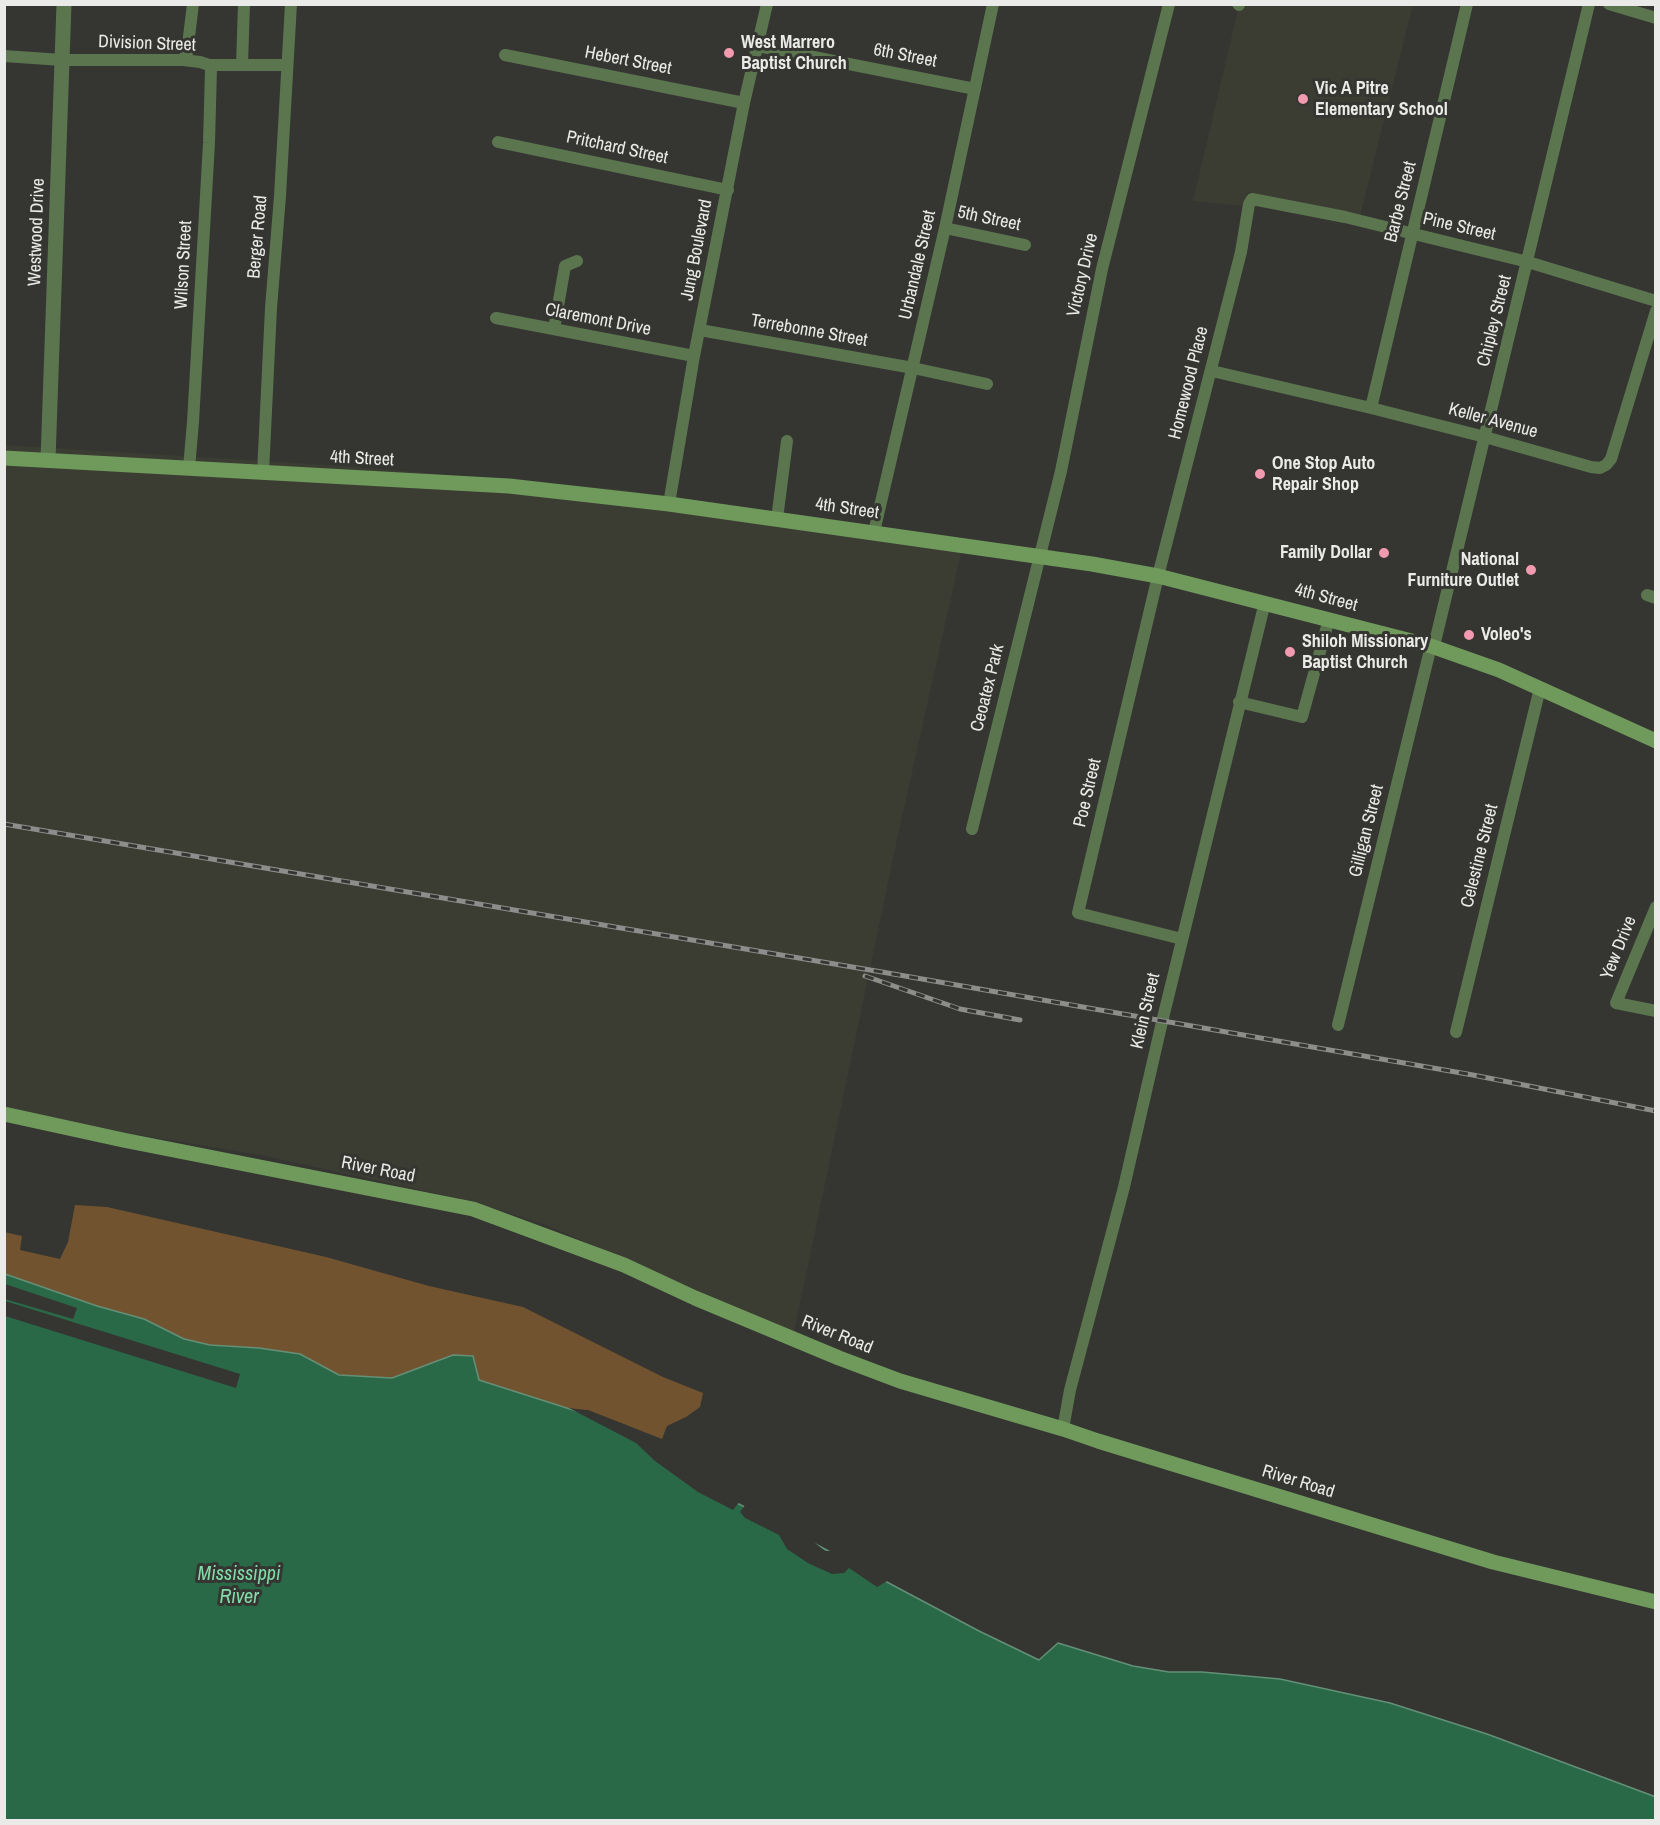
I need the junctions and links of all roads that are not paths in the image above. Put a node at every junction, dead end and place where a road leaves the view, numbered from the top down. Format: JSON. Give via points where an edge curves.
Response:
{"nodes":[{"id":1,"x":64,"y":4,"type":"edge"},
{"id":2,"x":193,"y":4,"type":"edge"},
{"id":3,"x":244,"y":4,"type":"edge"},
{"id":4,"x":291,"y":4,"type":"edge"},
{"id":5,"x":767,"y":4,"type":"edge"},
{"id":6,"x":993,"y":4,"type":"edge"},
{"id":7,"x":1169,"y":4,"type":"edge"},
{"id":8,"x":1467,"y":4,"type":"edge"},
{"id":9,"x":1589,"y":4,"type":"edge"},
{"id":10,"x":1609,"y":4,"type":"edge"},
{"id":11,"x":1656,"y":18,"type":"edge"},
{"id":12,"x":758,"y":46,"type":"junction"},
{"id":13,"x":505,"y":55,"type":"dead end"},
{"id":14,"x":4,"y":56,"type":"edge"},
{"id":15,"x":62,"y":60,"type":"junction"},
{"id":16,"x":183,"y":60,"type":"junction"},
{"id":17,"x":209,"y":65,"type":"junction"},
{"id":18,"x":242,"y":65,"type":"junction"},
{"id":19,"x":287,"y":65,"type":"junction"},
{"id":20,"x":975,"y":89,"type":"junction"},
{"id":21,"x":744,"y":103,"type":"junction"},
{"id":22,"x":498,"y":142,"type":"dead end"},
{"id":23,"x":728,"y":190,"type":"junction"},
{"id":24,"x":1252,"y":199,"type":"joint"},
{"id":25,"x":945,"y":228,"type":"junction"},
{"id":26,"x":1412,"y":234,"type":"junction"},
{"id":27,"x":1026,"y":245,"type":"dead end"},
{"id":28,"x":577,"y":261,"type":"dead end"},
{"id":29,"x":1528,"y":262,"type":"junction"},
{"id":30,"x":1656,"y":301,"type":"edge"},
{"id":31,"x":1656,"y":310,"type":"edge"},
{"id":32,"x":496,"y":318,"type":"dead end"},
{"id":33,"x":554,"y":329,"type":"junction"},
{"id":34,"x":700,"y":330,"type":"junction"},
{"id":35,"x":694,"y":356,"type":"junction"},
{"id":36,"x":913,"y":368,"type":"junction"},
{"id":37,"x":1212,"y":371,"type":"junction"},
{"id":38,"x":987,"y":384,"type":"dead end"},
{"id":39,"x":1371,"y":408,"type":"junction"},
{"id":40,"x":1485,"y":437,"type":"junction"},
{"id":41,"x":787,"y":441,"type":"dead end"},
{"id":42,"x":4,"y":458,"type":"edge"},
{"id":43,"x":48,"y":460,"type":"junction"},
{"id":44,"x":189,"y":468,"type":"junction"},
{"id":45,"x":263,"y":472,"type":"junction"},
{"id":46,"x":669,"y":504,"type":"junction"},
{"id":47,"x":777,"y":519,"type":"junction"},
{"id":48,"x":874,"y":532,"type":"junction"},
{"id":49,"x":1040,"y":556,"type":"junction"},
{"id":50,"x":1158,"y":576,"type":"junction"},
{"id":51,"x":1265,"y":602,"type":"junction"},
{"id":52,"x":1329,"y":619,"type":"junction"},
{"id":53,"x":1433,"y":646,"type":"junction"},
{"id":54,"x":1540,"y":688,"type":"junction"},
{"id":55,"x":1239,"y":702,"type":"junction"},
{"id":56,"x":1656,"y":741,"type":"edge"},
{"id":57,"x":972,"y":829,"type":"dead end"},
{"id":58,"x":1656,"y":907,"type":"edge"},
{"id":59,"x":1182,"y":939,"type":"junction"},
{"id":60,"x":1656,"y":1011,"type":"edge"},
{"id":61,"x":1338,"y":1025,"type":"dead end"},
{"id":62,"x":1456,"y":1032,"type":"dead end"},
{"id":63,"x":4,"y":1114,"type":"edge"},
{"id":64,"x":1063,"y":1429,"type":"junction"},
{"id":65,"x":1656,"y":1602,"type":"edge"}],
"edges":[{"from":1,"to":15,"type":"street","name":"Westwood Drive"},
{"from":2,"to":16,"type":"street"},
{"from":3,"to":18,"type":"street"},
{"from":4,"to":19,"type":"street","name":"Berger Road"},
{"from":5,"to":12,"type":"street","name":"Jung Boulevard"},
{"from":6,"to":20,"type":"street","name":"Urbandale Street"},
{"from":7,"to":49,"type":"street","name":"Victory Drive","via":[[1102,269]]},
{"from":8,"to":26,"type":"street","name":"Barbe Street"},
{"from":9,"to":29,"type":"street","name":"Chipley Street"},
{"from":10,"to":11,"type":"street"},
{"from":12,"to":20,"type":"street","name":"6th Street"},
{"from":12,"to":21,"type":"street","name":"Jung Boulevard"},
{"from":13,"to":21,"type":"street","name":"Hebert Street"},
{"from":14,"to":15,"type":"street","name":"Division Street"},
{"from":15,"to":16,"type":"street","name":"Division Street"},
{"from":15,"to":43,"type":"street","name":"Westwood Drive"},
{"from":16,"to":17,"type":"street","name":"Division Street"},
{"from":17,"to":18,"type":"street","name":"Division Street"},
{"from":17,"to":44,"type":"street","name":"Wilson Street","via":[[209,143]]},
{"from":18,"to":19,"type":"street","name":"Division Street"},
{"from":19,"to":45,"type":"street","name":"Berger Road"},
{"from":20,"to":25,"type":"street","name":"Urbandale Street"},
{"from":21,"to":23,"type":"street","name":"Jung Boulevard"},
{"from":22,"to":23,"type":"street","name":"Pritchard Street"},
{"from":23,"to":34,"type":"street","name":"Jung Boulevard"},
{"from":24,"to":26,"type":"street","name":"Pine Street"},
{"from":24,"to":37,"type":"street","name":"Homewood Place"},
{"from":25,"to":27,"type":"street","name":"5th Street"},
{"from":25,"to":36,"type":"street","name":"Urbandale Street"},
{"from":26,"to":29,"type":"street","name":"Pine Street"},
{"from":26,"to":39,"type":"street","name":"Barbe Street"},
{"from":28,"to":33,"type":"street","via":[[566,266]]},
{"from":29,"to":30,"type":"street","name":"Pine Street"},
{"from":29,"to":40,"type":"street","name":"Chipley Street"},
{"from":31,"to":40,"type":"street","name":"Keller Avenue","via":[[1606,465],[1591,467]]},
{"from":32,"to":33,"type":"street","name":"Claremont Drive"},
{"from":33,"to":35,"type":"street","name":"Claremont Drive"},
{"from":34,"to":35,"type":"street","name":"Jung Boulevard"},
{"from":34,"to":36,"type":"street","name":"Terrebonne Street"},
{"from":35,"to":46,"type":"street","name":"Jung Boulevard"},
{"from":36,"to":38,"type":"street","name":"Terrebonne Street"},
{"from":36,"to":48,"type":"street","name":"Urbandale Street"},
{"from":37,"to":39,"type":"street","name":"Keller Avenue"},
{"from":37,"to":50,"type":"street","name":"Homewood Place"},
{"from":39,"to":40,"type":"street","name":"Keller Avenue"},
{"from":40,"to":53,"type":"street","name":"Chipley Street"},
{"from":41,"to":47,"type":"street"},
{"from":42,"to":43,"type":"main road","name":"4th Street"},
{"from":43,"to":44,"type":"main road","name":"4th Street"},
{"from":44,"to":45,"type":"main road","name":"4th Street"},
{"from":45,"to":46,"type":"main road","name":"4th Street","via":[[509,486]]},
{"from":46,"to":47,"type":"main road","name":"4th Street"},
{"from":47,"to":48,"type":"main road","name":"4th Street"},
{"from":48,"to":49,"type":"main road","name":"4th Street"},
{"from":49,"to":50,"type":"main road","name":"4th Street"},
{"from":49,"to":57,"type":"street","name":"Ceoatex Park"},
{"from":50,"to":51,"type":"main road","name":"4th Street"},
{"from":50,"to":59,"type":"street","name":"Poe Street","via":[[1078,914]]},
{"from":51,"to":52,"type":"main road","name":"4th Street"},
{"from":51,"to":55,"type":"street","name":"Klein Street"},
{"from":52,"to":53,"type":"main road","name":"4th Street"},
{"from":52,"to":55,"type":"street","via":[[1302,717]]},
{"from":53,"to":54,"type":"main road","name":"4th Street"},
{"from":53,"to":61,"type":"street","name":"Gilligan Street"},
{"from":54,"to":56,"type":"main road","name":"4th Street"},
{"from":54,"to":62,"type":"street","name":"Celestine Street"},
{"from":55,"to":59,"type":"street","name":"Klein Street"},
{"from":58,"to":60,"type":"street","name":"Yew Drive","via":[[1616,1003]]},
{"from":59,"to":64,"type":"street","name":"Klein Street"},
{"from":63,"to":64,"type":"main road","name":"River Road","via":[[473,1209],[624,1265],[839,1358]]},
{"from":64,"to":65,"type":"main road","name":"River Road","via":[[1482,1558]]}]}
